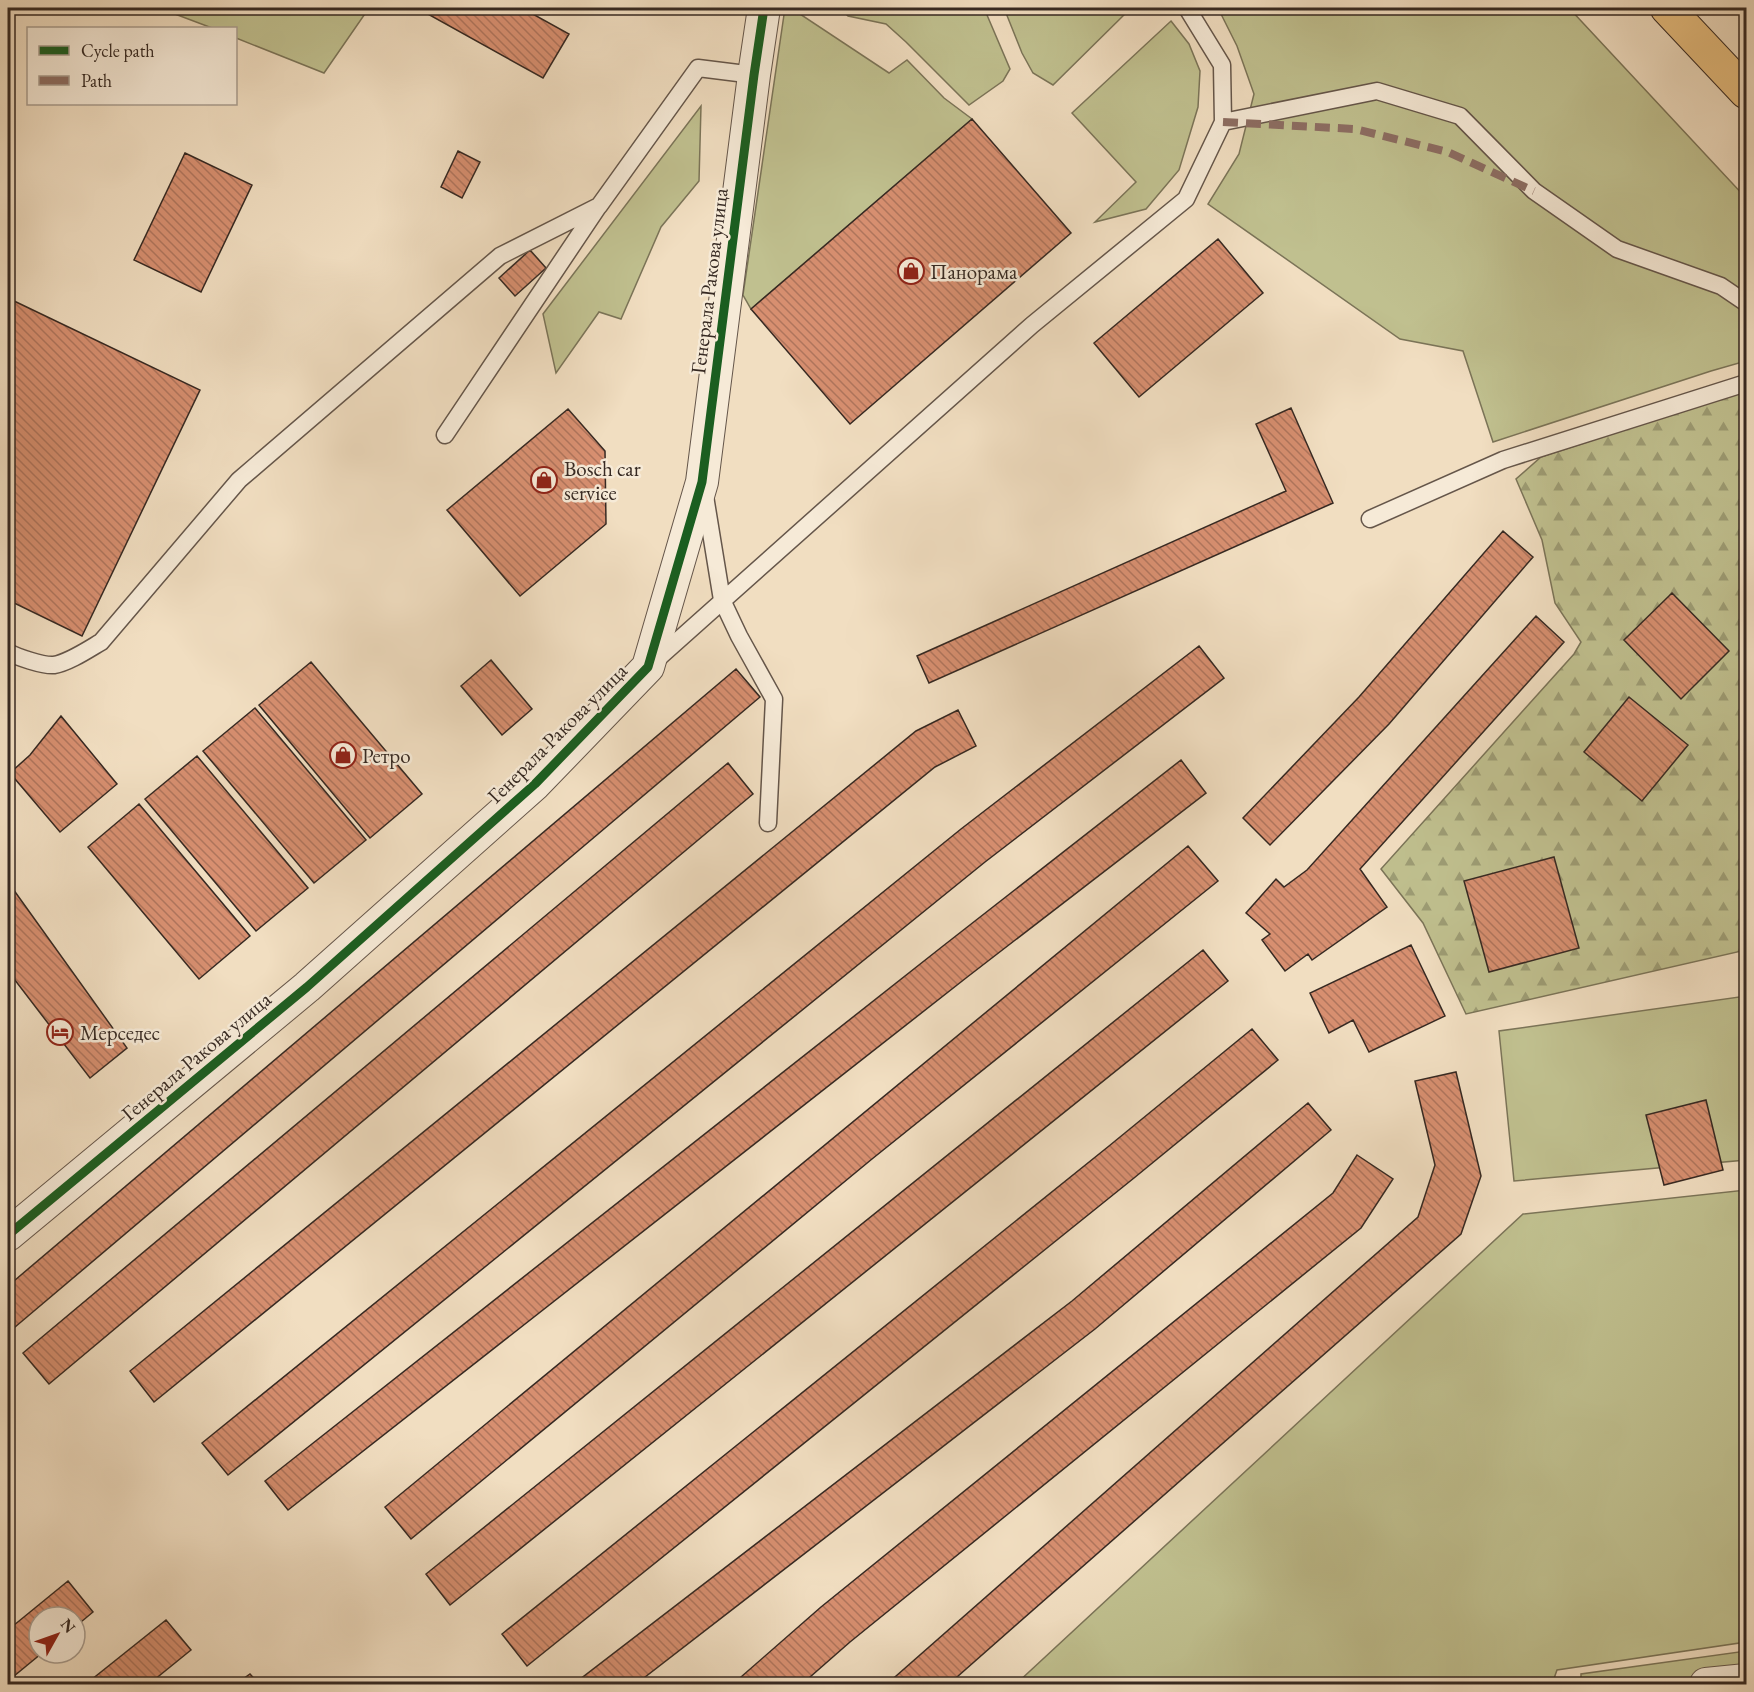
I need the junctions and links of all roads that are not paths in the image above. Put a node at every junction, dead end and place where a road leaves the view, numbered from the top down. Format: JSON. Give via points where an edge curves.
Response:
{"nodes":[{"id":1,"x":764,"y":8,"type":"edge"},
{"id":2,"x":1187,"y":8,"type":"edge"},
{"id":3,"x":1668,"y":8,"type":"edge"},
{"id":4,"x":754,"y":75,"type":"junction"},
{"id":5,"x":1746,"y":92,"type":"edge"},
{"id":6,"x":1223,"y":122,"type":"junction"},
{"id":7,"x":599,"y":206,"type":"junction"},
{"id":8,"x":1746,"y":303,"type":"edge"},
{"id":9,"x":1746,"y":383,"type":"edge"},
{"id":10,"x":445,"y":435,"type":"dead end"},
{"id":11,"x":702,"y":482,"type":"junction"},
{"id":12,"x":1370,"y":519,"type":"dead end"},
{"id":13,"x":722,"y":600,"type":"junction"},
{"id":14,"x":8,"y":652,"type":"edge"},
{"id":15,"x":648,"y":667,"type":"junction"},
{"id":16,"x":768,"y":823,"type":"dead end"},
{"id":17,"x":8,"y":1235,"type":"edge"},
{"id":18,"x":1746,"y":1680,"type":"edge"},
{"id":19,"x":1706,"y":1684,"type":"edge"}],
"edges":[{"from":1,"to":4,"type":"street","name":"Генерала Ракова улица"},
{"from":2,"to":6,"type":"lane","via":[[1222,65]]},
{"from":3,"to":5,"type":"main road"},
{"from":4,"to":7,"type":"lane","via":[[698,68]]},
{"from":4,"to":11,"type":"street","name":"Генерала Ракова улица"},
{"from":6,"to":8,"type":"lane","via":[[1377,91],[1460,116],[1534,191],[1617,249],[1721,286]]},
{"from":6,"to":13,"type":"lane","via":[[1186,199],[1032,325]]},
{"from":7,"to":10,"type":"lane"},
{"from":7,"to":14,"type":"lane","via":[[500,256],[239,480],[101,642],[53,665]]},
{"from":9,"to":12,"type":"lane","via":[[1503,460]]},
{"from":11,"to":13,"type":"lane"},
{"from":11,"to":15,"type":"street","name":"Генерала Ракова улица"},
{"from":13,"to":15,"type":"lane"},
{"from":13,"to":16,"type":"lane","via":[[774,699]]},
{"from":15,"to":17,"type":"street","name":"Генерала Ракова улица","via":[[535,784],[316,980]]},
{"from":18,"to":19,"type":"street"}]}
